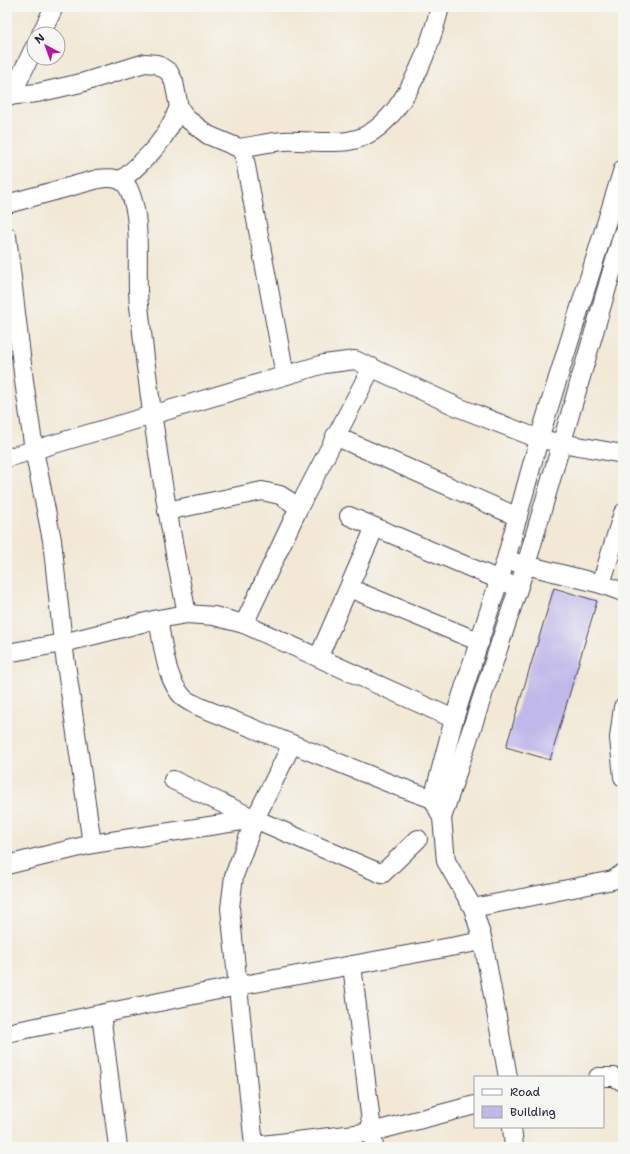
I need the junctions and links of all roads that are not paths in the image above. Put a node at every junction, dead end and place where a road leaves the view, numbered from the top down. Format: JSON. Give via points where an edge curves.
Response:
{"nodes":[{"id":1,"x":54,"y":7,"type":"edge"},
{"id":2,"x":440,"y":7,"type":"edge"},
{"id":3,"x":45,"y":26,"type":"edge"},
{"id":4,"x":26,"y":63,"type":"edge"},
{"id":5,"x":9,"y":96,"type":"edge"},
{"id":6,"x":179,"y":107,"type":"junction"},
{"id":7,"x":239,"y":148,"type":"junction"},
{"id":8,"x":623,"y":169,"type":"edge"},
{"id":9,"x":122,"y":180,"type":"junction"},
{"id":10,"x":7,"y":204,"type":"edge"},
{"id":11,"x":623,"y":233,"type":"edge"},
{"id":12,"x":7,"y":236,"type":"edge"},
{"id":13,"x":372,"y":367,"type":"junction"},
{"id":14,"x":284,"y":375,"type":"junction"},
{"id":15,"x":153,"y":414,"type":"junction"},
{"id":16,"x":336,"y":436,"type":"junction"},
{"id":17,"x":539,"y":439,"type":"junction"},
{"id":18,"x":562,"y":444,"type":"junction"},
{"id":19,"x":34,"y":450,"type":"junction"},
{"id":20,"x":623,"y":454,"type":"edge"},
{"id":21,"x":7,"y":458,"type":"edge"},
{"id":22,"x":299,"y":507,"type":"junction"},
{"id":23,"x":167,"y":511,"type":"junction"},
{"id":24,"x":349,"y":516,"type":"dead end"},
{"id":25,"x":518,"y":517,"type":"junction"},
{"id":26,"x":622,"y":518,"type":"edge"},
{"id":27,"x":375,"y":527,"type":"junction"},
{"id":28,"x":506,"y":560,"type":"junction"},
{"id":29,"x":526,"y":566,"type":"junction"},
{"id":30,"x":498,"y":580,"type":"junction"},
{"id":31,"x":601,"y":584,"type":"junction"},
{"id":32,"x":349,"y":588,"type":"junction"},
{"id":33,"x":518,"y":588,"type":"junction"},
{"id":34,"x":623,"y":592,"type":"edge"},
{"id":35,"x":187,"y":614,"type":"junction"},
{"id":36,"x":158,"y":619,"type":"junction"},
{"id":37,"x":244,"y":624,"type":"junction"},
{"id":38,"x":480,"y":642,"type":"junction"},
{"id":39,"x":63,"y":644,"type":"junction"},
{"id":40,"x":7,"y":653,"type":"edge"},
{"id":41,"x":319,"y":656,"type":"junction"},
{"id":42,"x":623,"y":707,"type":"edge"},
{"id":43,"x":454,"y":719,"type":"junction"},
{"id":44,"x":292,"y":744,"type":"junction"},
{"id":45,"x":447,"y":744,"type":"junction"},
{"id":46,"x":465,"y":749,"type":"junction"},
{"id":47,"x":623,"y":777,"type":"edge"},
{"id":48,"x":173,"y":780,"type":"dead end"},
{"id":49,"x":441,"y":800,"type":"junction"},
{"id":50,"x":255,"y":820,"type":"junction"},
{"id":51,"x":418,"y":839,"type":"dead end"},
{"id":52,"x":92,"y":844,"type":"junction"},
{"id":53,"x":7,"y":865,"type":"edge"},
{"id":54,"x":623,"y":873,"type":"edge"},
{"id":55,"x":473,"y":908,"type":"junction"},
{"id":56,"x":483,"y":941,"type":"junction"},
{"id":57,"x":352,"y":965,"type":"junction"},
{"id":58,"x":238,"y":986,"type":"junction"},
{"id":59,"x":101,"y":1014,"type":"junction"},
{"id":60,"x":7,"y":1033,"type":"edge"},
{"id":61,"x":508,"y":1076,"type":"edge"},
{"id":62,"x":604,"y":1077,"type":"edge"},
{"id":63,"x":623,"y":1082,"type":"edge"},
{"id":64,"x":474,"y":1105,"type":"edge"},
{"id":65,"x":512,"y":1128,"type":"edge"},
{"id":66,"x":373,"y":1139,"type":"edge"},
{"id":67,"x":254,"y":1146,"type":"edge"},
{"id":68,"x":118,"y":1147,"type":"edge"},
{"id":69,"x":514,"y":1147,"type":"edge"}],
"edges":[{"from":1,"to":3,"type":"street"},
{"from":2,"to":7,"type":"street","via":[[421,64],[403,99],[372,133],[349,141],[285,141]]},
{"from":4,"to":5,"type":"street"},
{"from":5,"to":6,"type":"street","via":[[37,93],[81,83],[145,63],[157,64],[168,72],[174,82]]},
{"from":6,"to":7,"type":"street","via":[[186,118],[208,135]]},
{"from":6,"to":9,"type":"street","via":[[171,127],[159,145]]},
{"from":7,"to":14,"type":"street","via":[[244,155]]},
{"from":8,"to":17,"type":"street"},
{"from":9,"to":10,"type":"street","via":[[111,177],[98,179]]},
{"from":9,"to":15,"type":"street","via":[[130,191],[135,216],[139,306]]},
{"from":11,"to":18,"type":"street"},
{"from":12,"to":19,"type":"street"},
{"from":13,"to":14,"type":"street","via":[[355,360],[324,364]]},
{"from":13,"to":16,"type":"street"},
{"from":13,"to":17,"type":"street","via":[[460,408]]},
{"from":14,"to":15,"type":"street"},
{"from":15,"to":19,"type":"street"},
{"from":15,"to":23,"type":"street"},
{"from":16,"to":22,"type":"street"},
{"from":16,"to":25,"type":"street"},
{"from":17,"to":18,"type":"street"},
{"from":17,"to":25,"type":"street"},
{"from":18,"to":20,"type":"street"},
{"from":18,"to":29,"type":"street"},
{"from":19,"to":21,"type":"street"},
{"from":19,"to":39,"type":"street","via":[[52,540]]},
{"from":22,"to":23,"type":"street","via":[[280,495],[262,491]]},
{"from":22,"to":37,"type":"street"},
{"from":23,"to":35,"type":"street"},
{"from":24,"to":27,"type":"street"},
{"from":25,"to":28,"type":"street"},
{"from":26,"to":31,"type":"street"},
{"from":27,"to":30,"type":"street"},
{"from":27,"to":32,"type":"street"},
{"from":28,"to":29,"type":"street"},
{"from":28,"to":30,"type":"street"},
{"from":29,"to":31,"type":"street"},
{"from":29,"to":33,"type":"street"},
{"from":30,"to":33,"type":"street"},
{"from":30,"to":38,"type":"street"},
{"from":31,"to":34,"type":"street"},
{"from":32,"to":38,"type":"street"},
{"from":32,"to":41,"type":"street"},
{"from":33,"to":46,"type":"street"},
{"from":35,"to":36,"type":"street"},
{"from":35,"to":37,"type":"street","via":[[214,616]]},
{"from":36,"to":39,"type":"street"},
{"from":36,"to":44,"type":"street","via":[[170,673],[184,698],[200,707]]},
{"from":37,"to":41,"type":"street"},
{"from":38,"to":43,"type":"street"},
{"from":39,"to":40,"type":"street"},
{"from":39,"to":52,"type":"street"},
{"from":41,"to":43,"type":"street"},
{"from":42,"to":47,"type":"street","via":[[618,738]]},
{"from":43,"to":45,"type":"street"},
{"from":44,"to":49,"type":"street"},
{"from":44,"to":50,"type":"street"},
{"from":45,"to":46,"type":"street"},
{"from":45,"to":49,"type":"street"},
{"from":46,"to":49,"type":"street"},
{"from":48,"to":50,"type":"street"},
{"from":49,"to":55,"type":"street","via":[[446,861]]},
{"from":50,"to":51,"type":"street","via":[[382,874]]},
{"from":50,"to":52,"type":"street"},
{"from":50,"to":58,"type":"street","via":[[234,876],[230,908]]},
{"from":52,"to":53,"type":"street"},
{"from":54,"to":55,"type":"street","via":[[613,880]]},
{"from":55,"to":56,"type":"street"},
{"from":56,"to":57,"type":"street"},
{"from":56,"to":61,"type":"street"},
{"from":57,"to":58,"type":"street"},
{"from":57,"to":66,"type":"street"},
{"from":58,"to":59,"type":"street"},
{"from":58,"to":67,"type":"street"},
{"from":59,"to":60,"type":"street"},
{"from":59,"to":68,"type":"street"},
{"from":62,"to":63,"type":"street","via":[[614,1077]]},
{"from":64,"to":66,"type":"street"},
{"from":65,"to":69,"type":"street"},
{"from":66,"to":67,"type":"street"}]}
